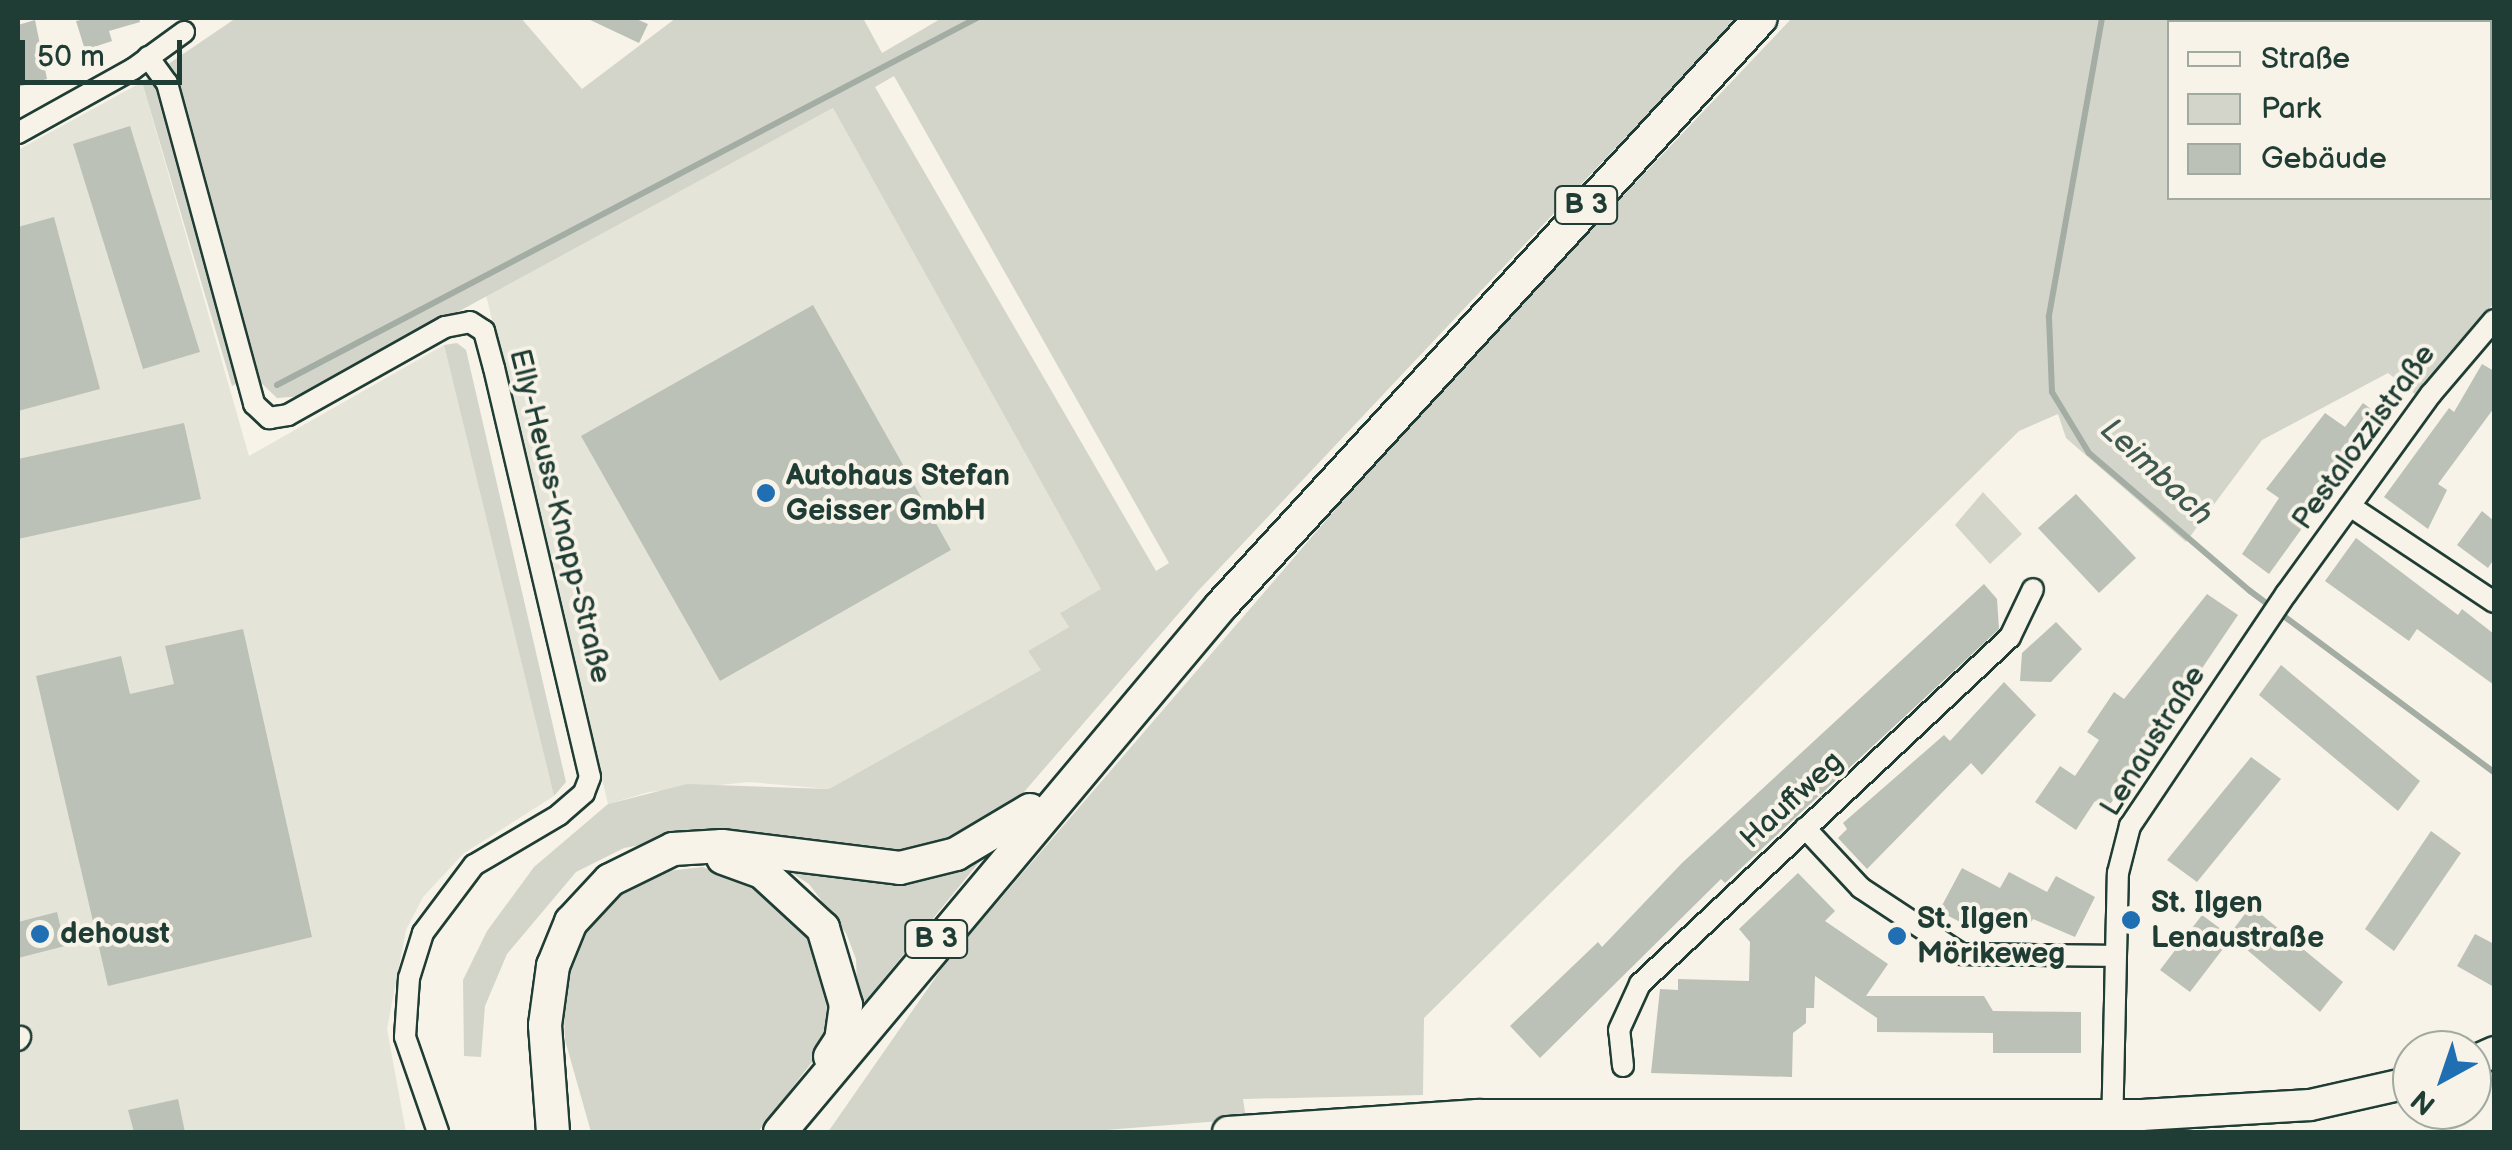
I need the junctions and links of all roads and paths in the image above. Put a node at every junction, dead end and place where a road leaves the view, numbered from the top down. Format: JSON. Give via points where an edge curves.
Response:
{"nodes":[{"id":1,"x":1761,"y":18,"type":"edge"},
{"id":2,"x":184,"y":32,"type":"dead end"},
{"id":3,"x":148,"y":58,"type":"junction"},
{"id":4,"x":18,"y":134,"type":"edge"},
{"id":5,"x":2494,"y":320,"type":"edge"},
{"id":6,"x":2350,"y":506,"type":"junction"},
{"id":7,"x":2032,"y":589,"type":"dead end"},
{"id":8,"x":2286,"y":594,"type":"joint"},
{"id":9,"x":2494,"y":602,"type":"edge"},
{"id":10,"x":1084,"y":765,"type":"junction"},
{"id":11,"x":1805,"y":828,"type":"junction"},
{"id":12,"x":673,"y":849,"type":"junction"},
{"id":13,"x":2114,"y":956,"type":"junction"},
{"id":14,"x":1623,"y":1066,"type":"dead end"},
{"id":15,"x":2392,"y":1086,"type":"edge"},
{"id":16,"x":786,"y":1124,"type":"edge"},
{"id":17,"x":2112,"y":1124,"type":"edge"},
{"id":18,"x":438,"y":1132,"type":"edge"},
{"id":19,"x":553,"y":1132,"type":"edge"},
{"id":20,"x":1228,"y":1132,"type":"edge"}],
"edges":[{"from":1,"to":10,"type":"main road","number":"B 3","via":[[1220,606]]},
{"from":2,"to":3,"type":"street"},
{"from":3,"to":4,"type":"street"},
{"from":3,"to":18,"type":"street","name":"Elly-Heuss-Knapp-Straße","via":[[166,84],[254,404],[269,418],[288,415],[445,327],[470,322],[484,331],[494,368],[590,777],[559,815],[474,865],[423,933],[409,978],[405,1037]]},
{"from":5,"to":6,"type":"street","name":"Pestalozzistraße"},
{"from":6,"to":8,"type":"street","name":"Pestalozzistraße"},
{"from":6,"to":9,"type":"street"},
{"from":7,"to":11,"type":"street","name":"Hauffweg","via":[[2010,636]]},
{"from":8,"to":13,"type":"street","name":"Lenaustraße","via":[[2130,826],[2118,866]]},
{"from":10,"to":12,"type":"main road","via":[[1012,826],[956,854],[900,868],[722,846]]},
{"from":10,"to":16,"type":"main road","number":"B 3"},
{"from":11,"to":13,"type":"street","via":[[1861,888],[1961,954]]},
{"from":11,"to":14,"type":"street","name":"Hauffweg","via":[[1640,984],[1618,1030]]},
{"from":12,"to":16,"type":"main road","via":[[762,872],[823,928],[846,1006],[841,1040]]},
{"from":12,"to":19,"type":"main road","via":[[610,880],[571,922],[553,966],[544,1024]]},
{"from":13,"to":17,"type":"street","name":"Lenaustraße"},
{"from":15,"to":17,"type":"street","via":[[2292,1108]]},
{"from":17,"to":20,"type":"street","via":[[1496,1115]]}]}
